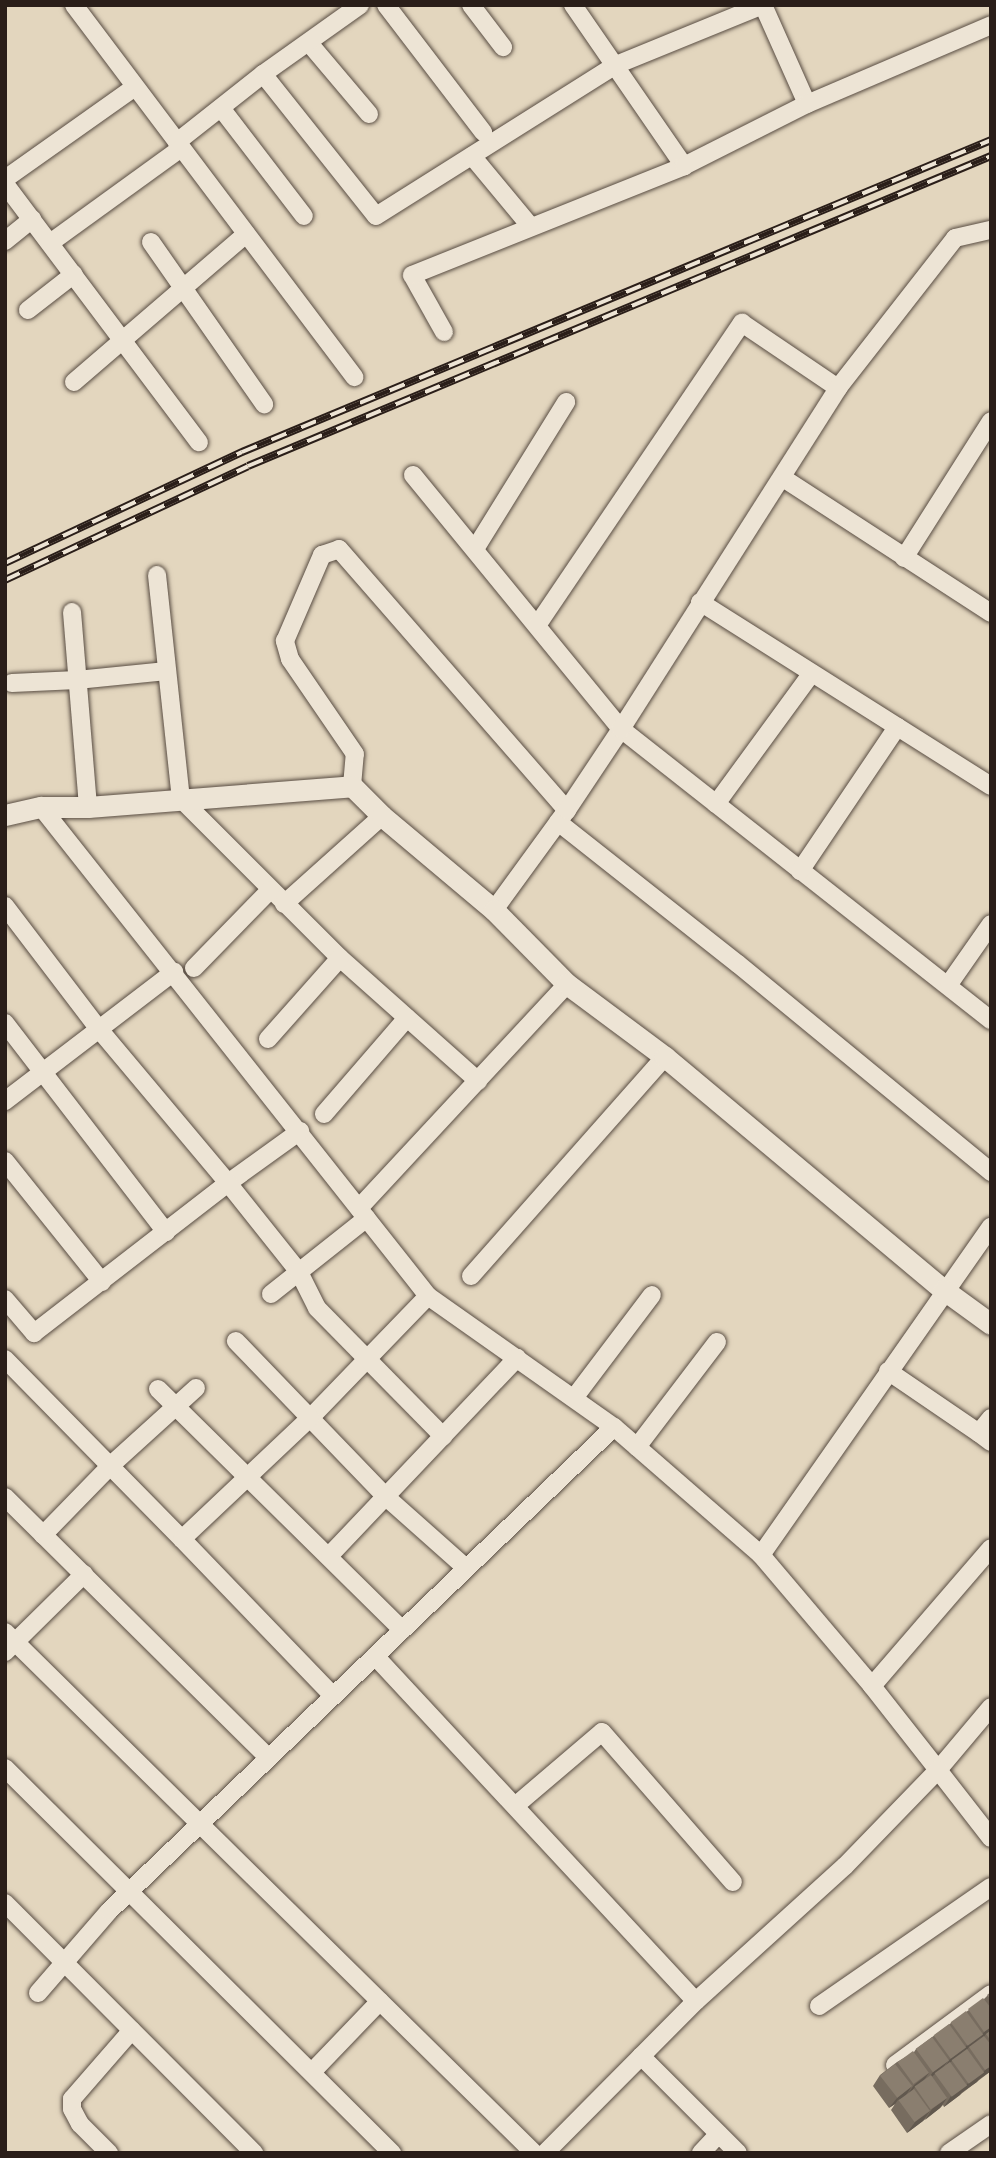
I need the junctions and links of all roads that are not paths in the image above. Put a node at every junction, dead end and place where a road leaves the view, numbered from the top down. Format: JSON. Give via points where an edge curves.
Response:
{"nodes":[{"id":1,"x":360,"y":5,"type":"edge"},
{"id":2,"x":386,"y":5,"type":"edge"},
{"id":3,"x":471,"y":5,"type":"edge"},
{"id":4,"x":573,"y":5,"type":"edge"},
{"id":5,"x":763,"y":5,"type":"edge"},
{"id":6,"x":79,"y":7,"type":"edge"},
{"id":7,"x":991,"y":25,"type":"edge"},
{"id":8,"x":309,"y":43,"type":"junction"},
{"id":9,"x":503,"y":47,"type":"dead end"},
{"id":10,"x":616,"y":65,"type":"junction"},
{"id":11,"x":263,"y":74,"type":"junction"},
{"id":12,"x":135,"y":87,"type":"junction"},
{"id":13,"x":807,"y":104,"type":"junction"},
{"id":14,"x":221,"y":108,"type":"junction"},
{"id":15,"x":369,"y":114,"type":"dead end"},
{"id":16,"x":483,"y":132,"type":"dead end"},
{"id":17,"x":179,"y":145,"type":"junction"},
{"id":18,"x":472,"y":156,"type":"junction"},
{"id":19,"x":684,"y":166,"type":"junction"},
{"id":20,"x":5,"y":182,"type":"edge"},
{"id":21,"x":303,"y":216,"type":"dead end"},
{"id":22,"x":32,"y":219,"type":"junction"},
{"id":23,"x":531,"y":227,"type":"junction"},
{"id":24,"x":991,"y":230,"type":"edge"},
{"id":25,"x":246,"y":234,"type":"junction"},
{"id":26,"x":5,"y":241,"type":"edge"},
{"id":27,"x":151,"y":242,"type":"dead end"},
{"id":28,"x":50,"y":243,"type":"junction"},
{"id":29,"x":74,"y":274,"type":"junction"},
{"id":30,"x":183,"y":287,"type":"junction"},
{"id":31,"x":28,"y":310,"type":"dead end"},
{"id":32,"x":444,"y":332,"type":"dead end"},
{"id":33,"x":123,"y":339,"type":"junction"},
{"id":34,"x":354,"y":377,"type":"dead end"},
{"id":35,"x":74,"y":382,"type":"dead end"},
{"id":36,"x":838,"y":388,"type":"junction"},
{"id":37,"x":566,"y":402,"type":"dead end"},
{"id":38,"x":264,"y":404,"type":"dead end"},
{"id":39,"x":991,"y":421,"type":"edge"},
{"id":40,"x":199,"y":442,"type":"dead end"},
{"id":41,"x":413,"y":475,"type":"dead end"},
{"id":42,"x":783,"y":478,"type":"junction"},
{"id":43,"x":475,"y":549,"type":"junction"},
{"id":44,"x":904,"y":558,"type":"junction"},
{"id":45,"x":157,"y":575,"type":"dead end"},
{"id":46,"x":700,"y":602,"type":"junction"},
{"id":47,"x":72,"y":612,"type":"dead end"},
{"id":48,"x":991,"y":613,"type":"edge"},
{"id":49,"x":538,"y":624,"type":"junction"},
{"id":50,"x":167,"y":671,"type":"junction"},
{"id":51,"x":812,"y":673,"type":"junction"},
{"id":52,"x":77,"y":680,"type":"junction"},
{"id":53,"x":12,"y":682,"type":"dead end"},
{"id":54,"x":897,"y":727,"type":"junction"},
{"id":55,"x":621,"y":729,"type":"junction"},
{"id":56,"x":352,"y":786,"type":"junction"},
{"id":57,"x":991,"y":786,"type":"edge"},
{"id":58,"x":181,"y":799,"type":"junction"},
{"id":59,"x":716,"y":804,"type":"junction"},
{"id":60,"x":41,"y":807,"type":"junction"},
{"id":61,"x":88,"y":807,"type":"junction"},
{"id":62,"x":5,"y":815,"type":"edge"},
{"id":63,"x":382,"y":816,"type":"junction"},
{"id":64,"x":563,"y":816,"type":"junction"},
{"id":65,"x":800,"y":871,"type":"junction"},
{"id":66,"x":270,"y":890,"type":"junction"},
{"id":67,"x":284,"y":904,"type":"junction"},
{"id":68,"x":5,"y":906,"type":"edge"},
{"id":69,"x":494,"y":910,"type":"junction"},
{"id":70,"x":991,"y":924,"type":"edge"},
{"id":71,"x":340,"y":958,"type":"junction"},
{"id":72,"x":194,"y":968,"type":"dead end"},
{"id":73,"x":174,"y":972,"type":"junction"},
{"id":74,"x":567,"y":984,"type":"junction"},
{"id":75,"x":948,"y":985,"type":"junction"},
{"id":76,"x":407,"y":1018,"type":"junction"},
{"id":77,"x":991,"y":1020,"type":"edge"},
{"id":78,"x":5,"y":1023,"type":"edge"},
{"id":79,"x":98,"y":1028,"type":"junction"},
{"id":80,"x":268,"y":1039,"type":"dead end"},
{"id":81,"x":665,"y":1057,"type":"junction"},
{"id":82,"x":42,"y":1070,"type":"junction"},
{"id":83,"x":478,"y":1081,"type":"junction"},
{"id":84,"x":5,"y":1101,"type":"edge"},
{"id":85,"x":324,"y":1114,"type":"dead end"},
{"id":86,"x":300,"y":1131,"type":"junction"},
{"id":87,"x":5,"y":1161,"type":"edge"},
{"id":88,"x":991,"y":1172,"type":"edge"},
{"id":89,"x":228,"y":1183,"type":"junction"},
{"id":90,"x":363,"y":1213,"type":"junction"},
{"id":91,"x":991,"y":1227,"type":"edge"},
{"id":92,"x":166,"y":1232,"type":"junction"},
{"id":93,"x":299,"y":1272,"type":"junction"},
{"id":94,"x":471,"y":1276,"type":"dead end"},
{"id":95,"x":102,"y":1282,"type":"junction"},
{"id":96,"x":944,"y":1290,"type":"junction"},
{"id":97,"x":271,"y":1294,"type":"dead end"},
{"id":98,"x":652,"y":1295,"type":"dead end"},
{"id":99,"x":428,"y":1296,"type":"junction"},
{"id":100,"x":5,"y":1299,"type":"edge"},
{"id":101,"x":991,"y":1324,"type":"edge"},
{"id":102,"x":236,"y":1341,"type":"dead end"},
{"id":103,"x":717,"y":1342,"type":"dead end"},
{"id":104,"x":517,"y":1358,"type":"junction"},
{"id":105,"x":5,"y":1359,"type":"edge"},
{"id":106,"x":366,"y":1360,"type":"junction"},
{"id":107,"x":888,"y":1371,"type":"junction"},
{"id":108,"x":196,"y":1388,"type":"dead end"},
{"id":109,"x":158,"y":1389,"type":"dead end"},
{"id":110,"x":574,"y":1398,"type":"junction"},
{"id":111,"x":176,"y":1406,"type":"junction"},
{"id":112,"x":310,"y":1418,"type":"junction"},
{"id":113,"x":991,"y":1418,"type":"edge"},
{"id":114,"x":614,"y":1427,"type":"junction"},
{"id":115,"x":443,"y":1436,"type":"junction"},
{"id":116,"x":985,"y":1437,"type":"edge"},
{"id":117,"x":637,"y":1447,"type":"junction"},
{"id":118,"x":110,"y":1466,"type":"junction"},
{"id":119,"x":246,"y":1477,"type":"junction"},
{"id":120,"x":385,"y":1496,"type":"junction"},
{"id":121,"x":5,"y":1497,"type":"edge"},
{"id":122,"x":43,"y":1535,"type":"junction"},
{"id":123,"x":182,"y":1539,"type":"junction"},
{"id":124,"x":991,"y":1548,"type":"edge"},
{"id":125,"x":330,"y":1555,"type":"junction"},
{"id":126,"x":761,"y":1555,"type":"junction"},
{"id":127,"x":466,"y":1568,"type":"junction"},
{"id":128,"x":84,"y":1574,"type":"junction"},
{"id":129,"x":402,"y":1630,"type":"junction"},
{"id":130,"x":8,"y":1642,"type":"edge"},
{"id":131,"x":375,"y":1656,"type":"junction"},
{"id":132,"x":872,"y":1686,"type":"junction"},
{"id":133,"x":333,"y":1696,"type":"junction"},
{"id":134,"x":991,"y":1707,"type":"edge"},
{"id":135,"x":269,"y":1758,"type":"junction"},
{"id":136,"x":5,"y":1768,"type":"edge"},
{"id":137,"x":938,"y":1770,"type":"junction"},
{"id":138,"x":515,"y":1806,"type":"junction"},
{"id":139,"x":199,"y":1825,"type":"junction"},
{"id":140,"x":991,"y":1838,"type":"edge"},
{"id":141,"x":733,"y":1882,"type":"dead end"},
{"id":142,"x":991,"y":1887,"type":"edge"},
{"id":143,"x":131,"y":1890,"type":"junction"},
{"id":144,"x":5,"y":1903,"type":"edge"},
{"id":145,"x":64,"y":1963,"type":"junction"},
{"id":146,"x":38,"y":1993,"type":"dead end"},
{"id":147,"x":991,"y":1994,"type":"edge"},
{"id":148,"x":380,"y":2001,"type":"junction"},
{"id":149,"x":696,"y":2001,"type":"junction"},
{"id":150,"x":819,"y":2006,"type":"dead end"},
{"id":151,"x":132,"y":2030,"type":"junction"},
{"id":152,"x":641,"y":2056,"type":"junction"},
{"id":153,"x":312,"y":2072,"type":"junction"},
{"id":154,"x":883,"y":2074,"type":"edge"},
{"id":155,"x":991,"y":2124,"type":"edge"},
{"id":156,"x":719,"y":2134,"type":"junction"},
{"id":157,"x":108,"y":2153,"type":"edge"},
{"id":158,"x":254,"y":2153,"type":"edge"},
{"id":159,"x":392,"y":2153,"type":"edge"},
{"id":160,"x":534,"y":2153,"type":"edge"},
{"id":161,"x":545,"y":2153,"type":"edge"},
{"id":162,"x":701,"y":2153,"type":"edge"},
{"id":163,"x":738,"y":2153,"type":"edge"},
{"id":164,"x":949,"y":2153,"type":"edge"}],
"edges":[{"from":1,"to":8,"type":"street"},
{"from":2,"to":16,"type":"street"},
{"from":3,"to":9,"type":"street"},
{"from":4,"to":10,"type":"street"},
{"from":5,"to":10,"type":"street"},
{"from":5,"to":13,"type":"street"},
{"from":6,"to":12,"type":"street"},
{"from":7,"to":13,"type":"street"},
{"from":8,"to":11,"type":"street"},
{"from":8,"to":15,"type":"street"},
{"from":10,"to":18,"type":"street"},
{"from":10,"to":19,"type":"street"},
{"from":11,"to":14,"type":"street"},
{"from":11,"to":18,"type":"street","via":[[376,216]]},
{"from":12,"to":17,"type":"street"},
{"from":12,"to":20,"type":"street"},
{"from":13,"to":19,"type":"street"},
{"from":14,"to":17,"type":"street"},
{"from":14,"to":21,"type":"street"},
{"from":17,"to":25,"type":"street"},
{"from":17,"to":28,"type":"street"},
{"from":18,"to":23,"type":"street"},
{"from":19,"to":23,"type":"street"},
{"from":20,"to":22,"type":"street"},
{"from":22,"to":26,"type":"street"},
{"from":22,"to":28,"type":"street"},
{"from":23,"to":32,"type":"street","via":[[412,275]]},
{"from":24,"to":36,"type":"street","via":[[955,238]]},
{"from":25,"to":30,"type":"street"},
{"from":25,"to":34,"type":"street"},
{"from":27,"to":30,"type":"street"},
{"from":28,"to":29,"type":"street"},
{"from":29,"to":31,"type":"street"},
{"from":29,"to":33,"type":"street"},
{"from":30,"to":33,"type":"street"},
{"from":30,"to":38,"type":"street"},
{"from":33,"to":35,"type":"street"},
{"from":33,"to":40,"type":"street"},
{"from":36,"to":42,"type":"street"},
{"from":36,"to":49,"type":"street","via":[[743,323]]},
{"from":37,"to":43,"type":"street"},
{"from":39,"to":44,"type":"street"},
{"from":41,"to":43,"type":"street"},
{"from":42,"to":44,"type":"street"},
{"from":42,"to":46,"type":"street"},
{"from":43,"to":49,"type":"street"},
{"from":44,"to":48,"type":"street"},
{"from":45,"to":50,"type":"street"},
{"from":46,"to":51,"type":"street"},
{"from":46,"to":55,"type":"street"},
{"from":47,"to":52,"type":"street"},
{"from":49,"to":55,"type":"street"},
{"from":50,"to":52,"type":"street"},
{"from":50,"to":58,"type":"street"},
{"from":51,"to":54,"type":"street"},
{"from":51,"to":59,"type":"street"},
{"from":52,"to":53,"type":"street"},
{"from":52,"to":61,"type":"street"},
{"from":54,"to":57,"type":"street"},
{"from":54,"to":65,"type":"street"},
{"from":55,"to":59,"type":"street"},
{"from":55,"to":64,"type":"street"},
{"from":56,"to":58,"type":"street"},
{"from":56,"to":63,"type":"street"},
{"from":56,"to":64,"type":"street","via":[[355,754],[290,659],[285,641],[322,555],[339,549]]},
{"from":58,"to":61,"type":"street"},
{"from":58,"to":66,"type":"street"},
{"from":59,"to":65,"type":"street"},
{"from":60,"to":61,"type":"street"},
{"from":60,"to":62,"type":"street"},
{"from":60,"to":73,"type":"street"},
{"from":63,"to":67,"type":"street"},
{"from":63,"to":69,"type":"street"},
{"from":64,"to":69,"type":"street"},
{"from":64,"to":88,"type":"street"},
{"from":65,"to":75,"type":"street"},
{"from":66,"to":67,"type":"street"},
{"from":66,"to":72,"type":"street"},
{"from":67,"to":71,"type":"street"},
{"from":68,"to":79,"type":"street"},
{"from":69,"to":74,"type":"street"},
{"from":70,"to":75,"type":"street"},
{"from":71,"to":76,"type":"street"},
{"from":71,"to":80,"type":"street"},
{"from":73,"to":79,"type":"street"},
{"from":73,"to":86,"type":"street"},
{"from":74,"to":81,"type":"street"},
{"from":74,"to":83,"type":"street"},
{"from":75,"to":77,"type":"street"},
{"from":76,"to":83,"type":"street"},
{"from":76,"to":85,"type":"street"},
{"from":78,"to":82,"type":"street"},
{"from":79,"to":82,"type":"street"},
{"from":79,"to":89,"type":"street"},
{"from":81,"to":94,"type":"street"},
{"from":81,"to":96,"type":"street"},
{"from":82,"to":84,"type":"street"},
{"from":82,"to":92,"type":"street"},
{"from":83,"to":90,"type":"street"},
{"from":86,"to":89,"type":"street"},
{"from":86,"to":90,"type":"street"},
{"from":87,"to":95,"type":"street"},
{"from":89,"to":92,"type":"street"},
{"from":89,"to":93,"type":"street"},
{"from":90,"to":93,"type":"street"},
{"from":90,"to":99,"type":"street"},
{"from":91,"to":96,"type":"street"},
{"from":92,"to":95,"type":"street"},
{"from":93,"to":97,"type":"street"},
{"from":93,"to":106,"type":"street","via":[[317,1308]]},
{"from":95,"to":100,"type":"street","via":[[34,1333]]},
{"from":96,"to":101,"type":"street"},
{"from":96,"to":107,"type":"street"},
{"from":98,"to":110,"type":"street"},
{"from":99,"to":104,"type":"street"},
{"from":99,"to":106,"type":"street"},
{"from":102,"to":112,"type":"street"},
{"from":103,"to":117,"type":"street"},
{"from":104,"to":110,"type":"street"},
{"from":104,"to":115,"type":"street"},
{"from":105,"to":118,"type":"street"},
{"from":106,"to":112,"type":"street"},
{"from":106,"to":115,"type":"street"},
{"from":107,"to":116,"type":"street"},
{"from":107,"to":126,"type":"street"},
{"from":108,"to":111,"type":"street"},
{"from":109,"to":111,"type":"street"},
{"from":110,"to":114,"type":"street"},
{"from":111,"to":118,"type":"street"},
{"from":111,"to":119,"type":"street"},
{"from":112,"to":119,"type":"street"},
{"from":112,"to":120,"type":"street"},
{"from":113,"to":116,"type":"street"},
{"from":114,"to":117,"type":"street"},
{"from":114,"to":127,"type":"street"},
{"from":115,"to":120,"type":"street"},
{"from":117,"to":126,"type":"street"},
{"from":118,"to":122,"type":"street"},
{"from":118,"to":123,"type":"street"},
{"from":119,"to":123,"type":"street"},
{"from":119,"to":125,"type":"street"},
{"from":120,"to":125,"type":"street"},
{"from":120,"to":127,"type":"street"},
{"from":121,"to":122,"type":"street"},
{"from":122,"to":128,"type":"street"},
{"from":123,"to":133,"type":"street"},
{"from":124,"to":132,"type":"street"},
{"from":125,"to":129,"type":"street"},
{"from":126,"to":132,"type":"street"},
{"from":127,"to":129,"type":"street"},
{"from":128,"to":130,"type":"street"},
{"from":128,"to":135,"type":"street"},
{"from":129,"to":131,"type":"street"},
{"from":130,"to":139,"type":"street"},
{"from":131,"to":133,"type":"street"},
{"from":131,"to":138,"type":"street"},
{"from":132,"to":137,"type":"street"},
{"from":133,"to":135,"type":"street"},
{"from":134,"to":137,"type":"street"},
{"from":135,"to":139,"type":"street"},
{"from":136,"to":143,"type":"street"},
{"from":137,"to":140,"type":"street"},
{"from":137,"to":149,"type":"street","via":[[845,1866]]},
{"from":138,"to":141,"type":"street","via":[[602,1732]]},
{"from":138,"to":149,"type":"street"},
{"from":139,"to":143,"type":"street"},
{"from":139,"to":148,"type":"street"},
{"from":142,"to":150,"type":"street"},
{"from":143,"to":145,"type":"street"},
{"from":143,"to":153,"type":"street"},
{"from":144,"to":145,"type":"street"},
{"from":145,"to":146,"type":"street"},
{"from":145,"to":151,"type":"street"},
{"from":147,"to":154,"type":"street"},
{"from":148,"to":153,"type":"street"},
{"from":148,"to":160,"type":"street"},
{"from":149,"to":152,"type":"street"},
{"from":151,"to":157,"type":"street","via":[[72,2099],[80,2124]]},
{"from":151,"to":158,"type":"street"},
{"from":152,"to":156,"type":"street"},
{"from":152,"to":161,"type":"street"},
{"from":153,"to":159,"type":"street"},
{"from":155,"to":164,"type":"street"},
{"from":156,"to":162,"type":"street"},
{"from":156,"to":163,"type":"street"}]}
